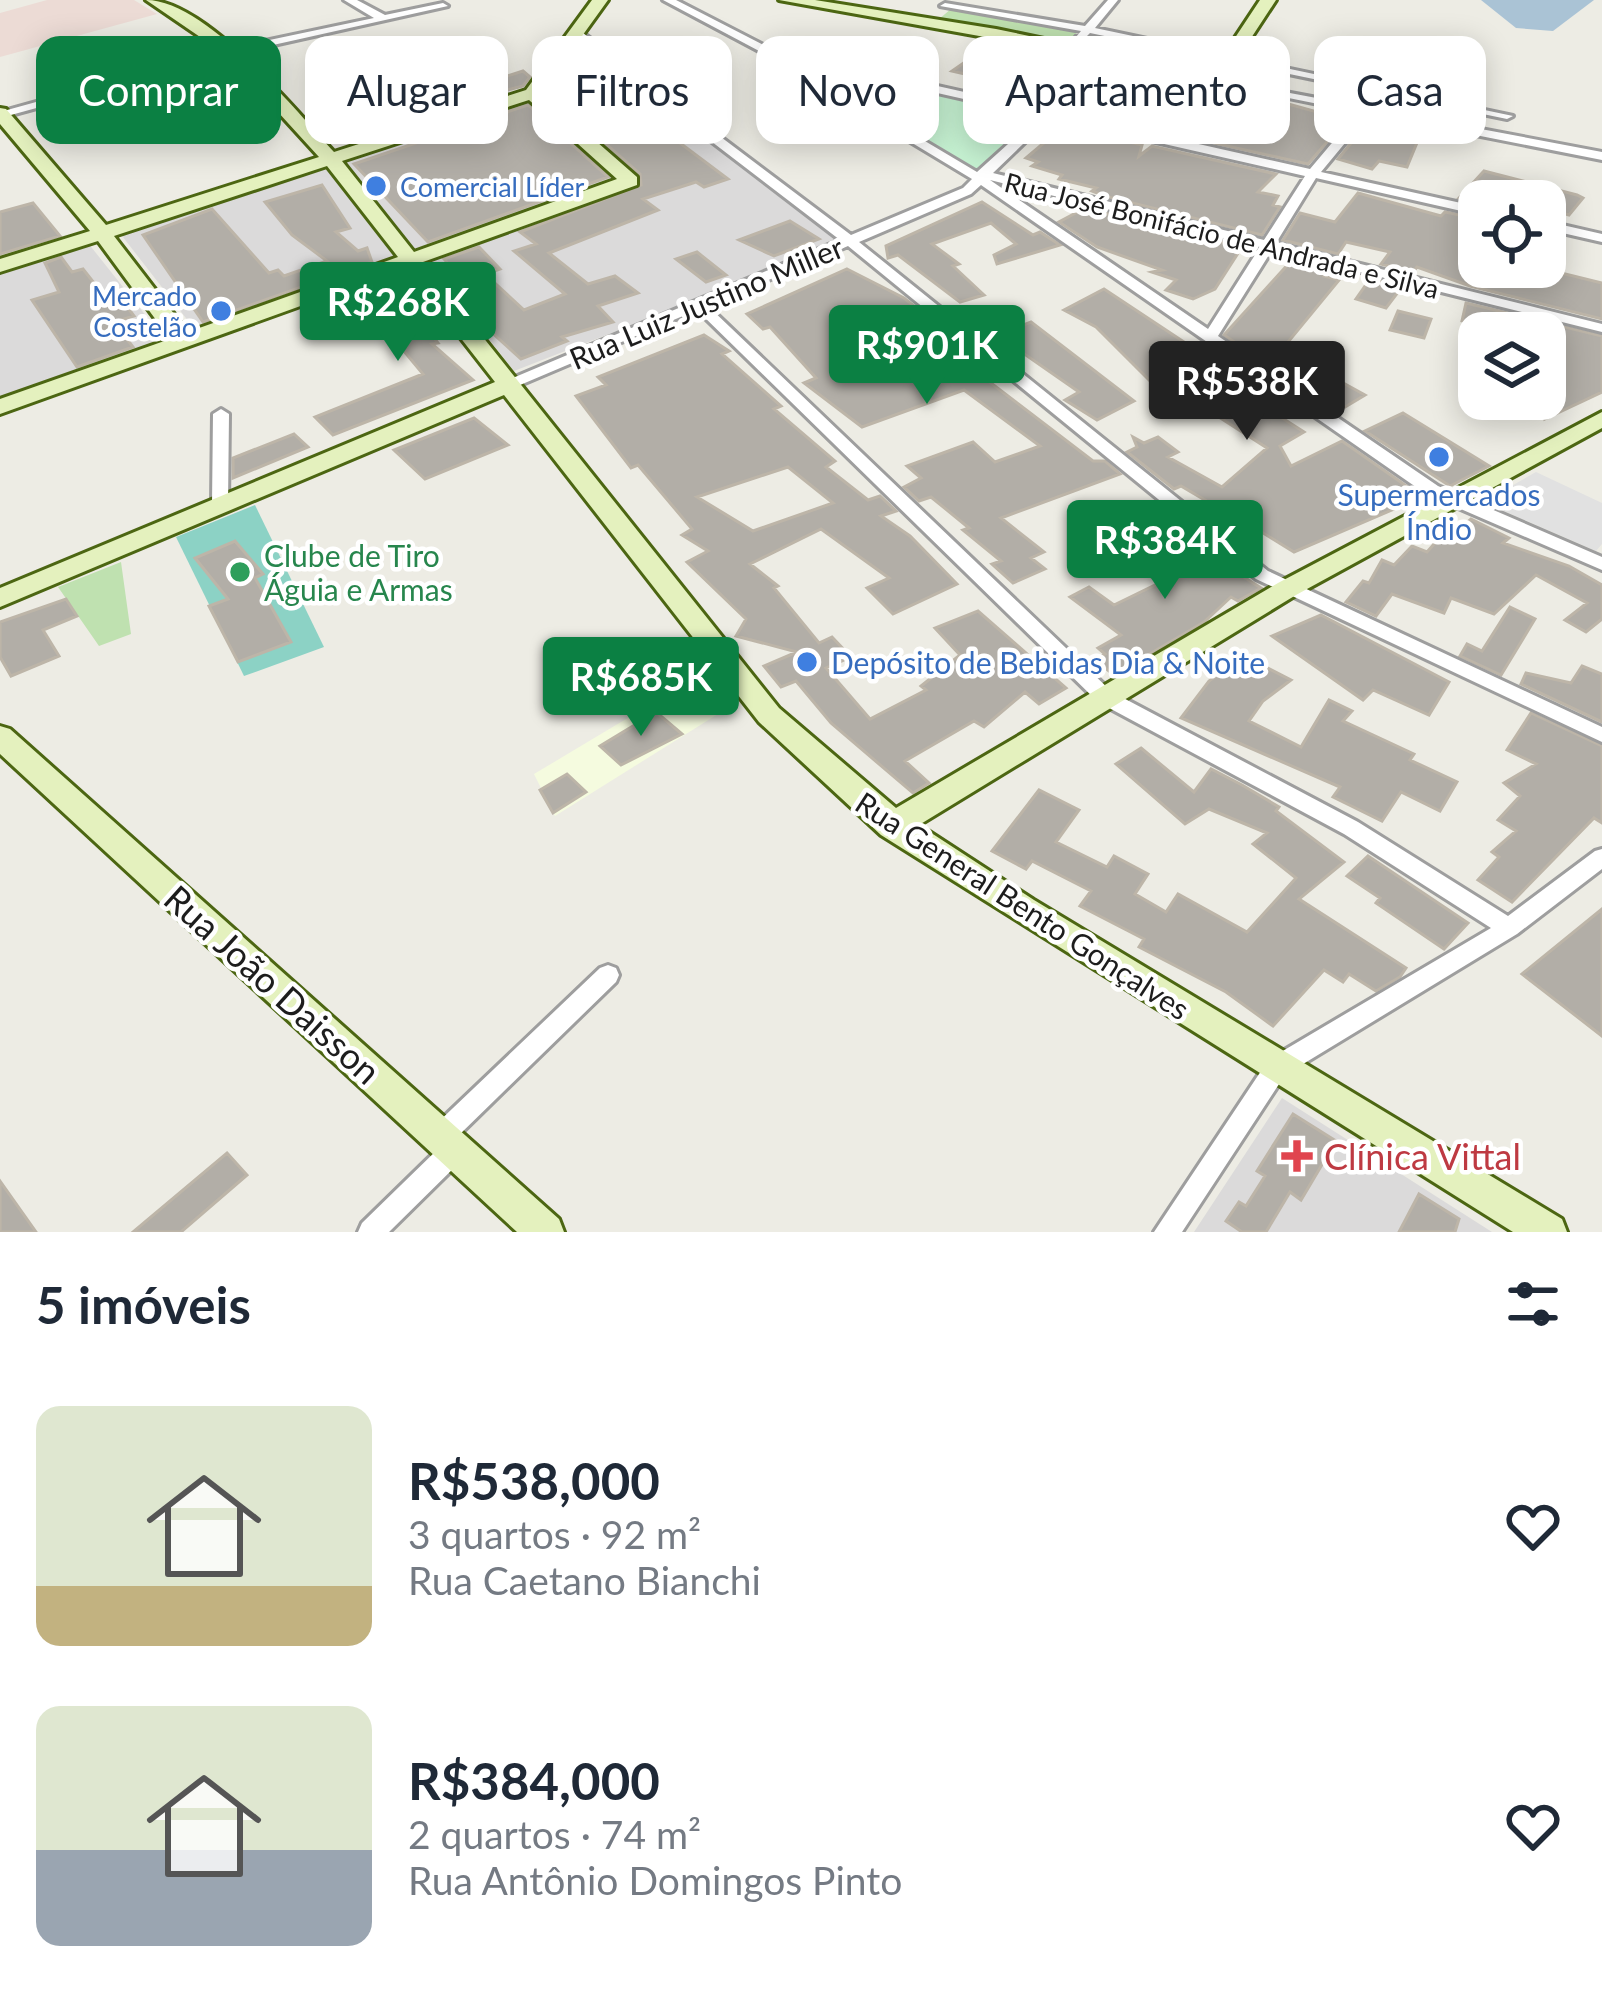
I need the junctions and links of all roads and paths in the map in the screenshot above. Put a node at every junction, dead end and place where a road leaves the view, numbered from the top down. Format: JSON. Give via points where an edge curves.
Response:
{"nodes":[{"id":1,"x":154,"y":0,"type":"edge"},
{"id":2,"x":349,"y":0,"type":"edge"},
{"id":3,"x":600,"y":0,"type":"edge"},
{"id":4,"x":668,"y":0,"type":"edge"},
{"id":5,"x":788,"y":0,"type":"edge"},
{"id":6,"x":1113,"y":0,"type":"edge"},
{"id":7,"x":1268,"y":0,"type":"edge"},
{"id":8,"x":949,"y":3,"type":"edge"},
{"id":9,"x":442,"y":6,"type":"dead end"},
{"id":10,"x":384,"y":19,"type":"junction"},
{"id":11,"x":926,"y":21,"type":"junction"},
{"id":12,"x":1087,"y":29,"type":"junction"},
{"id":13,"x":579,"y":35,"type":"joint"},
{"id":14,"x":209,"y":36,"type":"edge"},
{"id":15,"x":1003,"y":36,"type":"edge"},
{"id":16,"x":1081,"y":36,"type":"edge"},
{"id":17,"x":1120,"y":36,"type":"edge"},
{"id":18,"x":1246,"y":36,"type":"edge"},
{"id":19,"x":281,"y":41,"type":"edge"},
{"id":20,"x":756,"y":45,"type":"edge"},
{"id":21,"x":532,"y":94,"type":"edge"},
{"id":22,"x":36,"y":104,"type":"edge"},
{"id":23,"x":281,"y":104,"type":"edge"},
{"id":24,"x":1486,"y":112,"type":"edge"},
{"id":25,"x":1,"y":114,"type":"edge"},
{"id":26,"x":1486,"y":114,"type":"edge"},
{"id":27,"x":1507,"y":116,"type":"dead end"},
{"id":28,"x":1486,"y":133,"type":"edge"},
{"id":29,"x":1508,"y":137,"type":"junction"},
{"id":30,"x":590,"y":144,"type":"edge"},
{"id":31,"x":926,"y":144,"type":"edge"},
{"id":32,"x":1014,"y":144,"type":"edge"},
{"id":33,"x":1176,"y":144,"type":"edge"},
{"id":34,"x":1338,"y":144,"type":"edge"},
{"id":35,"x":1602,"y":156,"type":"edge"},
{"id":36,"x":330,"y":158,"type":"junction"},
{"id":37,"x":1312,"y":175,"type":"junction"},
{"id":38,"x":981,"y":176,"type":"junction"},
{"id":39,"x":1458,"y":206,"type":"edge"},
{"id":40,"x":1566,"y":230,"type":"edge"},
{"id":41,"x":102,"y":233,"type":"junction"},
{"id":42,"x":1602,"y":238,"type":"edge"},
{"id":43,"x":851,"y":242,"type":"junction"},
{"id":44,"x":1267,"y":249,"type":"junction"},
{"id":45,"x":411,"y":261,"type":"junction"},
{"id":46,"x":0,"y":266,"type":"edge"},
{"id":47,"x":699,"y":305,"type":"junction"},
{"id":48,"x":1602,"y":328,"type":"edge"},
{"id":49,"x":1209,"y":339,"type":"junction"},
{"id":50,"x":183,"y":341,"type":"junction"},
{"id":51,"x":508,"y":386,"type":"junction"},
{"id":52,"x":0,"y":407,"type":"edge"},
{"id":53,"x":221,"y":414,"type":"dead end"},
{"id":54,"x":1602,"y":419,"type":"edge"},
{"id":55,"x":1453,"y":502,"type":"junction"},
{"id":56,"x":220,"y":504,"type":"junction"},
{"id":57,"x":1602,"y":564,"type":"edge"},
{"id":58,"x":1287,"y":590,"type":"junction"},
{"id":59,"x":0,"y":598,"type":"edge"},
{"id":60,"x":1105,"y":698,"type":"junction"},
{"id":61,"x":1602,"y":735,"type":"edge"},
{"id":62,"x":0,"y":737,"type":"edge"},
{"id":63,"x":892,"y":826,"type":"junction"},
{"id":64,"x":1602,"y":856,"type":"edge"},
{"id":65,"x":1509,"y":928,"type":"junction"},
{"id":66,"x":608,"y":975,"type":"dead end"},
{"id":67,"x":1277,"y":1067,"type":"junction"},
{"id":68,"x":449,"y":1143,"type":"junction"},
{"id":69,"x":371,"y":1232,"type":"edge"},
{"id":70,"x":545,"y":1232,"type":"edge"},
{"id":71,"x":1166,"y":1232,"type":"edge"},
{"id":72,"x":1548,"y":1232,"type":"edge"}],
"edges":[{"from":1,"to":14,"type":"street","name":"Rua General Bento Gonçalves"},
{"from":2,"to":10,"type":"street"},
{"from":3,"to":13,"type":"street"},
{"from":4,"to":20,"type":"street"},
{"from":5,"to":11,"type":"street"},
{"from":6,"to":12,"type":"street"},
{"from":7,"to":18,"type":"street"},
{"from":8,"to":11,"type":"street"},
{"from":8,"to":12,"type":"street"},
{"from":9,"to":10,"type":"street"},
{"from":10,"to":19,"type":"street"},
{"from":11,"to":15,"type":"street"},
{"from":12,"to":16,"type":"street"},
{"from":12,"to":17,"type":"street"},
{"from":13,"to":43,"type":"street"},
{"from":21,"to":36,"type":"street"},
{"from":22,"to":25,"type":"street"},
{"from":23,"to":36,"type":"street","name":"Rua General Bento Gonçalves"},
{"from":24,"to":27,"type":"street"},
{"from":25,"to":41,"type":"street"},
{"from":26,"to":29,"type":"street"},
{"from":28,"to":29,"type":"street"},
{"from":29,"to":35,"type":"street"},
{"from":30,"to":45,"type":"street","via":[[632,180]]},
{"from":31,"to":38,"type":"street"},
{"from":32,"to":38,"type":"street","name":"Rua Luiz Justino Miller"},
{"from":33,"to":37,"type":"street"},
{"from":34,"to":37,"type":"street"},
{"from":36,"to":41,"type":"street"},
{"from":36,"to":45,"type":"street","name":"Rua General Bento Gonçalves"},
{"from":37,"to":39,"type":"street"},
{"from":37,"to":44,"type":"street"},
{"from":38,"to":43,"type":"street","name":"Rua Luiz Justino Miller","via":[[968,191]]},
{"from":38,"to":44,"type":"street","name":"Rua José Bonifácio de Andrada e Silva"},
{"from":38,"to":49,"type":"street"},
{"from":40,"to":42,"type":"street"},
{"from":41,"to":46,"type":"street"},
{"from":41,"to":50,"type":"street"},
{"from":43,"to":47,"type":"street","name":"Rua Luiz Justino Miller"},
{"from":43,"to":58,"type":"street"},
{"from":44,"to":48,"type":"street","name":"Rua José Bonifácio de Andrada e Silva"},
{"from":44,"to":49,"type":"street"},
{"from":45,"to":50,"type":"street"},
{"from":45,"to":51,"type":"street","name":"Rua General Bento Gonçalves"},
{"from":47,"to":51,"type":"street","name":"Rua Luiz Justino Miller"},
{"from":47,"to":60,"type":"street"},
{"from":49,"to":55,"type":"street"},
{"from":50,"to":52,"type":"street"},
{"from":51,"to":56,"type":"street","name":"Rua Luiz Justino Miller"},
{"from":51,"to":63,"type":"street","name":"Rua General Bento Gonçalves","via":[[769,715]]},
{"from":53,"to":56,"type":"street"},
{"from":54,"to":55,"type":"street"},
{"from":55,"to":57,"type":"street"},
{"from":55,"to":58,"type":"street"},
{"from":56,"to":59,"type":"street","name":"Rua Luiz Justino Miller"},
{"from":58,"to":60,"type":"street"},
{"from":58,"to":61,"type":"street"},
{"from":60,"to":63,"type":"street"},
{"from":60,"to":65,"type":"street","via":[[1351,828]]},
{"from":62,"to":68,"type":"street","name":"Rua João Daisson"},
{"from":63,"to":67,"type":"street","name":"Rua General Bento Gonçalves"},
{"from":64,"to":65,"type":"street"},
{"from":65,"to":67,"type":"street"},
{"from":66,"to":68,"type":"street"},
{"from":67,"to":71,"type":"street"},
{"from":67,"to":72,"type":"street","name":"Rua General Bento Gonçalves"},
{"from":68,"to":69,"type":"street"},
{"from":68,"to":70,"type":"street","name":"Rua João Daisson"}]}
